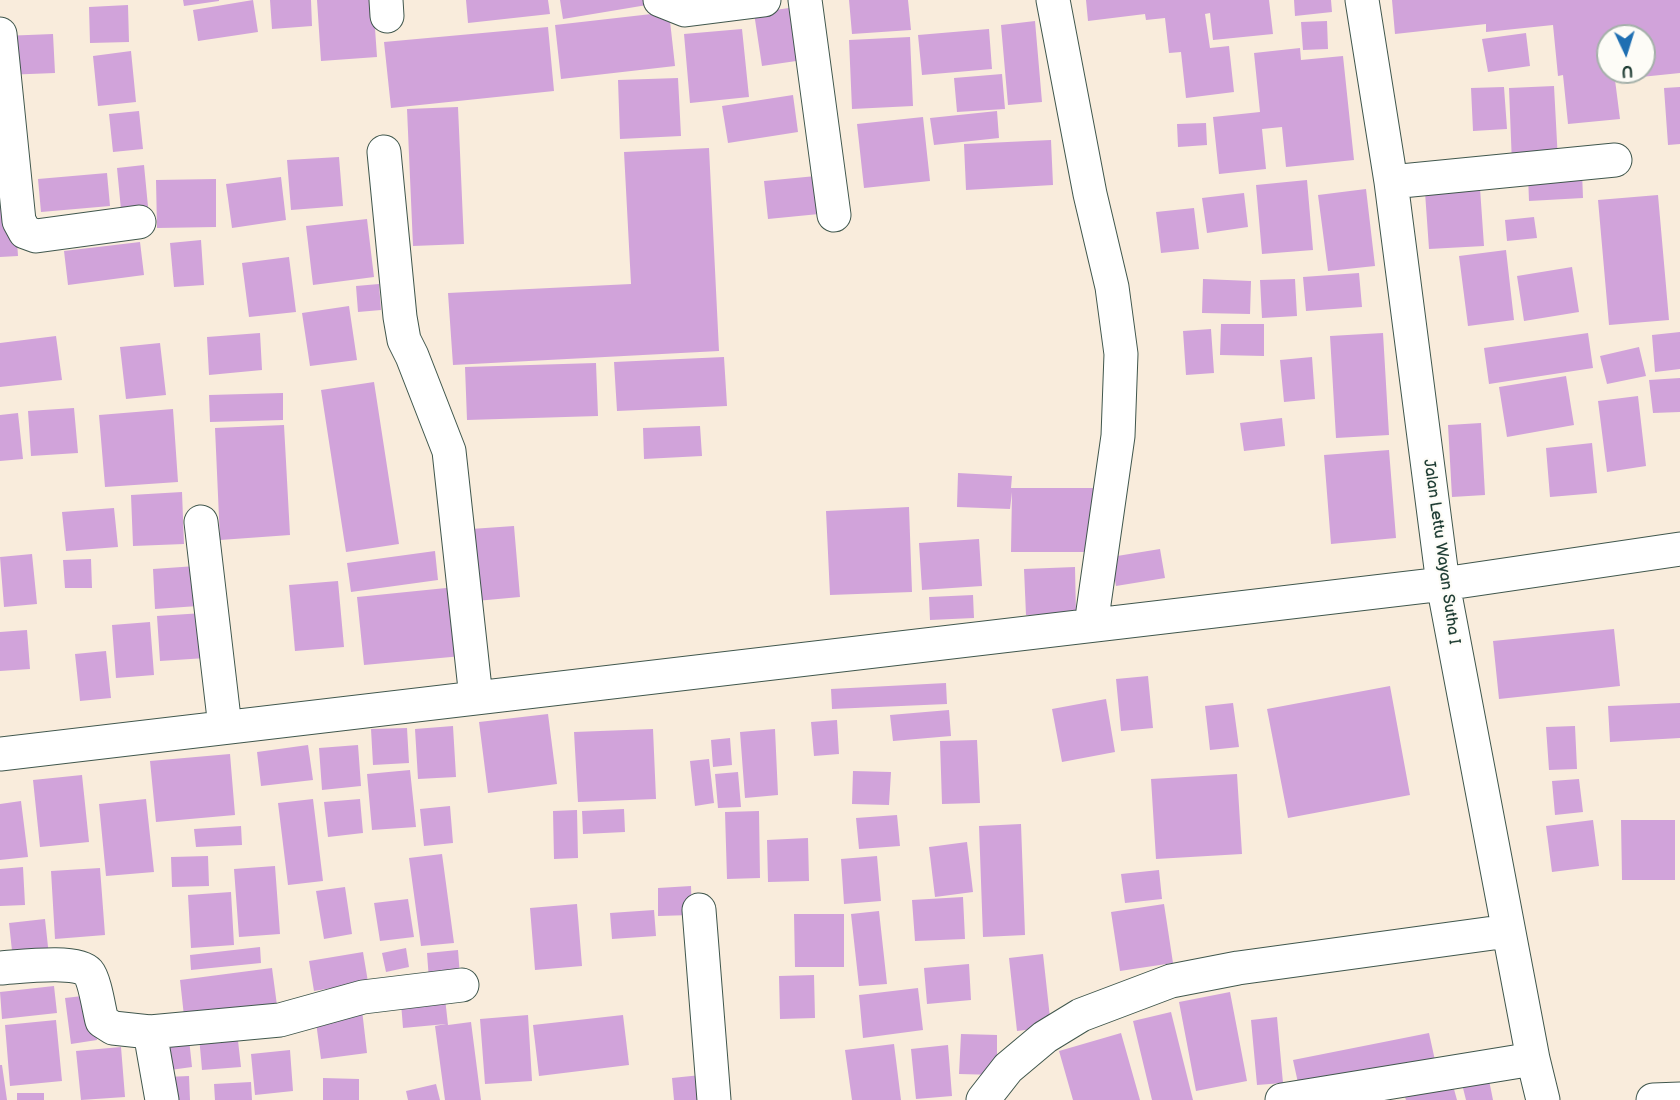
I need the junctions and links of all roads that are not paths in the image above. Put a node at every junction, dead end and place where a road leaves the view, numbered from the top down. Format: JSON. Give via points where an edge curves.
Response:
{"nodes":[{"id":1,"x":660,"y":0,"type":"edge"},
{"id":2,"x":764,"y":0,"type":"edge"},
{"id":3,"x":805,"y":0,"type":"edge"},
{"id":4,"x":1053,"y":0,"type":"edge"},
{"id":5,"x":1362,"y":0,"type":"edge"},
{"id":6,"x":0,"y":34,"type":"edge"},
{"id":7,"x":384,"y":152,"type":"dead end"},
{"id":8,"x":1615,"y":160,"type":"dead end"},
{"id":9,"x":1391,"y":182,"type":"junction"},
{"id":10,"x":834,"y":216,"type":"dead end"},
{"id":11,"x":139,"y":222,"type":"dead end"},
{"id":12,"x":201,"y":522,"type":"dead end"},
{"id":13,"x":1680,"y":549,"type":"edge"},
{"id":14,"x":1443,"y":584,"type":"junction"},
{"id":15,"x":1091,"y":625,"type":"junction"},
{"id":16,"x":476,"y":698,"type":"junction"},
{"id":17,"x":225,"y":727,"type":"junction"},
{"id":18,"x":0,"y":754,"type":"edge"},
{"id":19,"x":699,"y":910,"type":"dead end"},
{"id":20,"x":1508,"y":931,"type":"junction"},
{"id":21,"x":0,"y":968,"type":"edge"},
{"id":22,"x":462,"y":985,"type":"dead end"},
{"id":23,"x":150,"y":1032,"type":"junction"},
{"id":24,"x":1533,"y":1059,"type":"junction"},
{"id":25,"x":1680,"y":1099,"type":"edge"},
{"id":26,"x":162,"y":1100,"type":"edge"},
{"id":27,"x":714,"y":1100,"type":"edge"},
{"id":28,"x":983,"y":1100,"type":"edge"},
{"id":29,"x":1282,"y":1100,"type":"edge"},
{"id":30,"x":1543,"y":1100,"type":"edge"},
{"id":31,"x":1653,"y":1100,"type":"edge"}],
"edges":[{"from":1,"to":2,"type":"street","via":[[685,10]]},
{"from":3,"to":10,"type":"street"},
{"from":4,"to":15,"type":"street","via":[[1112,287],[1121,354],[1118,436]]},
{"from":5,"to":9,"type":"street","name":"Jalan Lettu Wayan Sutha I"},
{"from":6,"to":11,"type":"street","via":[[19,221],[25,232],[36,236]]},
{"from":7,"to":16,"type":"street","via":[[404,340],[449,451]]},
{"from":8,"to":9,"type":"street"},
{"from":9,"to":14,"type":"street","name":"Jalan Lettu Wayan Sutha I"},
{"from":12,"to":17,"type":"street"},
{"from":13,"to":14,"type":"street"},
{"from":14,"to":15,"type":"street"},
{"from":14,"to":20,"type":"street","name":"Jalan Lettu Wayan Sutha I"},
{"from":15,"to":16,"type":"street"},
{"from":16,"to":17,"type":"street"},
{"from":17,"to":18,"type":"street"},
{"from":19,"to":27,"type":"street"},
{"from":20,"to":24,"type":"street","name":"Jalan Lettu Wayan Sutha I"},
{"from":20,"to":28,"type":"street","via":[[1238,968],[1171,981],[1081,1015],[1045,1037],[1008,1068]]},
{"from":21,"to":23,"type":"street","via":[[83,968],[90,974],[102,1021],[113,1028]]},
{"from":22,"to":23,"type":"street","via":[[363,997],[280,1020]]},
{"from":23,"to":26,"type":"street"},
{"from":24,"to":29,"type":"street"},
{"from":24,"to":30,"type":"street","name":"Jalan Lettu Wayan Sutha I"},
{"from":25,"to":31,"type":"street"}]}
